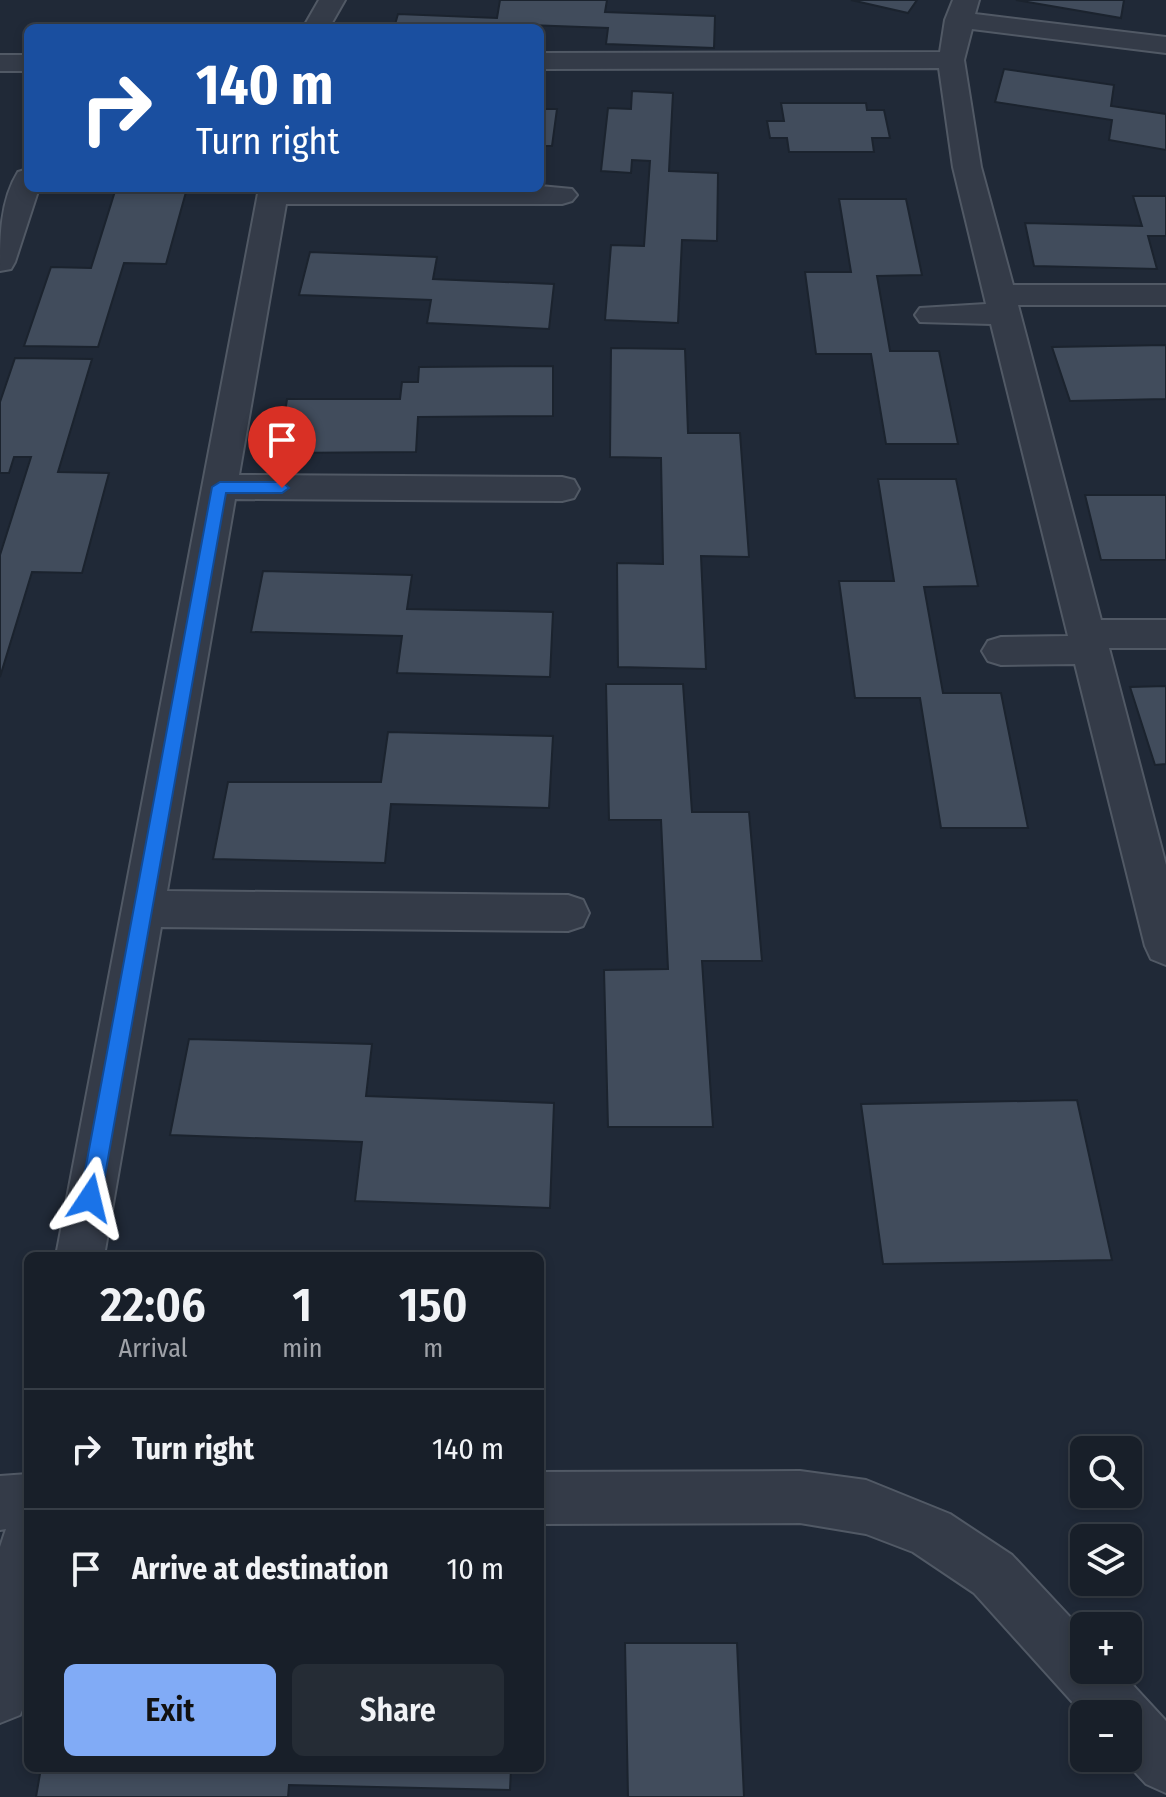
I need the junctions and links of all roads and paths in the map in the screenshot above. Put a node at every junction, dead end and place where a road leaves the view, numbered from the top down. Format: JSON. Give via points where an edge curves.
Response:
{"nodes":[{"id":1,"x":332,"y":0,"type":"edge"},
{"id":2,"x":962,"y":10,"type":"edge"},
{"id":3,"x":318,"y":24,"type":"edge"},
{"id":4,"x":1166,"y":45,"type":"edge"},
{"id":5,"x":951,"y":60,"type":"junction"},
{"id":6,"x":544,"y":61,"type":"edge"},
{"id":7,"x":0,"y":63,"type":"edge"},
{"id":8,"x":24,"y":63,"type":"edge"},
{"id":9,"x":24,"y":190,"type":"edge"},
{"id":10,"x":273,"y":192,"type":"edge"},
{"id":11,"x":345,"y":192,"type":"edge"},
{"id":12,"x":562,"y":195,"type":"dead end"},
{"id":13,"x":0,"y":262,"type":"edge"},
{"id":14,"x":1166,"y":295,"type":"edge"},
{"id":15,"x":1002,"y":305,"type":"junction"},
{"id":16,"x":931,"y":315,"type":"dead end"},
{"id":17,"x":220,"y":487,"type":"junction"},
{"id":18,"x":562,"y":489,"type":"dead end"},
{"id":19,"x":1166,"y":634,"type":"edge"},
{"id":20,"x":1088,"y":642,"type":"junction"},
{"id":21,"x":1001,"y":651,"type":"dead end"},
{"id":22,"x":143,"y":909,"type":"junction"},
{"id":23,"x":568,"y":913,"type":"dead end"},
{"id":24,"x":1166,"y":946,"type":"edge"},
{"id":25,"x":81,"y":1252,"type":"edge"},
{"id":26,"x":544,"y":1498,"type":"edge"},
{"id":27,"x":24,"y":1501,"type":"edge"},
{"id":28,"x":0,"y":1503,"type":"edge"},
{"id":29,"x":24,"y":1563,"type":"edge"},
{"id":30,"x":0,"y":1695,"type":"edge"},
{"id":31,"x":1108,"y":1700,"type":"edge"},
{"id":32,"x":1142,"y":1737,"type":"edge"},
{"id":33,"x":1166,"y":1764,"type":"edge"}],
"edges":[{"from":1,"to":3,"type":"street"},
{"from":2,"to":4,"type":"street"},
{"from":2,"to":5,"type":"street"},
{"from":5,"to":6,"type":"street"},
{"from":5,"to":15,"type":"street","via":[[967,167]]},
{"from":7,"to":8,"type":"street"},
{"from":9,"to":13,"type":"street"},
{"from":10,"to":17,"type":"street"},
{"from":11,"to":12,"type":"street"},
{"from":14,"to":15,"type":"street"},
{"from":15,"to":16,"type":"street"},
{"from":15,"to":20,"type":"street"},
{"from":17,"to":18,"type":"street"},
{"from":17,"to":22,"type":"street"},
{"from":19,"to":20,"type":"street"},
{"from":20,"to":21,"type":"street"},
{"from":20,"to":24,"type":"street"},
{"from":22,"to":23,"type":"street"},
{"from":22,"to":25,"type":"street"},
{"from":26,"to":31,"type":"street","via":[[800,1497],[866,1507],[931,1533],[993,1574]]},
{"from":27,"to":28,"type":"street"},
{"from":29,"to":30,"type":"street"},
{"from":32,"to":33,"type":"street"}]}
